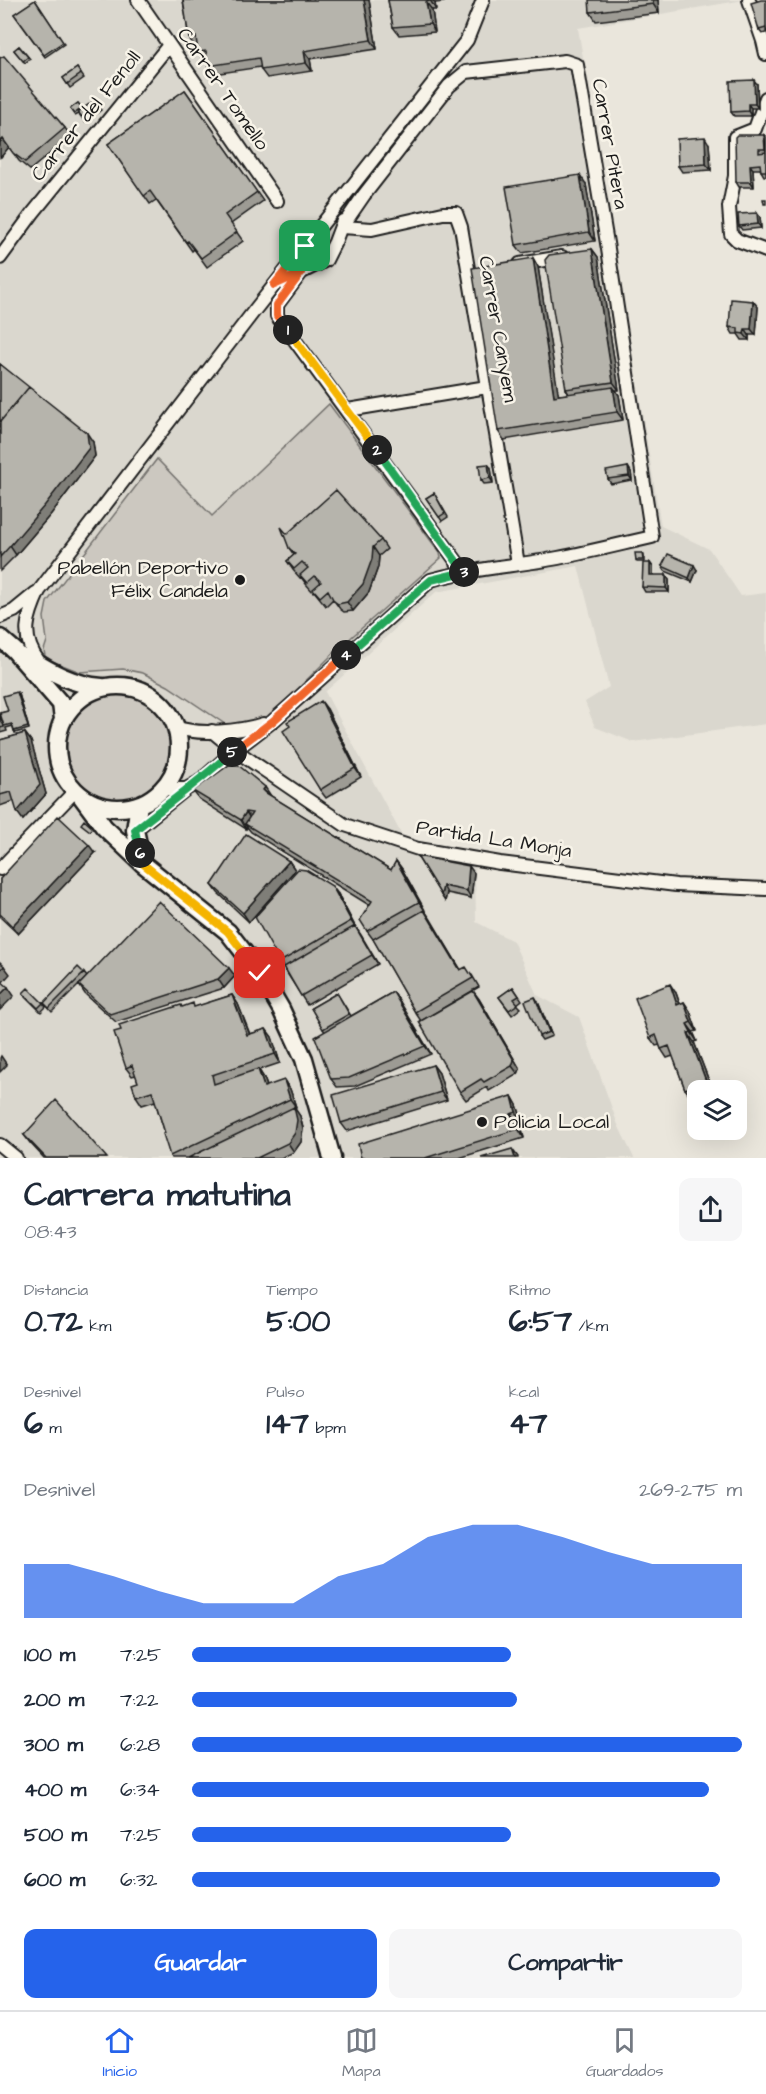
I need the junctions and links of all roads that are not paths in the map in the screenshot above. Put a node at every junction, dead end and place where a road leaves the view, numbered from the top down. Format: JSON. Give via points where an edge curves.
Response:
{"nodes":[{"id":1,"x":138,"y":0,"type":"edge"},
{"id":2,"x":483,"y":0,"type":"edge"},
{"id":3,"x":748,"y":0,"type":"edge"},
{"id":4,"x":169,"y":45,"type":"junction"},
{"id":5,"x":766,"y":54,"type":"edge"},
{"id":6,"x":766,"y":98,"type":"edge"},
{"id":7,"x":349,"y":190,"type":"junction"},
{"id":8,"x":277,"y":201,"type":"dead end"},
{"id":9,"x":33,"y":213,"type":"junction"},
{"id":10,"x":342,"y":227,"type":"junction"},
{"id":11,"x":0,"y":248,"type":"edge"},
{"id":12,"x":766,"y":251,"type":"edge"},
{"id":13,"x":573,"y":255,"type":"edge"},
{"id":14,"x":0,"y":258,"type":"edge"},
{"id":15,"x":503,"y":267,"type":"edge"},
{"id":16,"x":301,"y":273,"type":"junction"},
{"id":17,"x":274,"y":285,"type":"junction"},
{"id":18,"x":488,"y":387,"type":"junction"},
{"id":19,"x":348,"y":410,"type":"junction"},
{"id":20,"x":518,"y":564,"type":"junction"},
{"id":21,"x":465,"y":573,"type":"junction"},
{"id":22,"x":39,"y":591,"type":"junction"},
{"id":23,"x":0,"y":617,"type":"edge"},
{"id":24,"x":0,"y":638,"type":"edge"},
{"id":25,"x":14,"y":650,"type":"junction"},
{"id":26,"x":41,"y":666,"type":"junction"},
{"id":27,"x":106,"y":687,"type":"junction"},
{"id":28,"x":63,"y":719,"type":"junction"},
{"id":29,"x":273,"y":721,"type":"junction"},
{"id":30,"x":176,"y":727,"type":"junction"},
{"id":31,"x":212,"y":731,"type":"junction"},
{"id":32,"x":235,"y":750,"type":"junction"},
{"id":33,"x":163,"y":789,"type":"junction"},
{"id":34,"x":186,"y":789,"type":"junction"},
{"id":35,"x":78,"y":794,"type":"junction"},
{"id":36,"x":139,"y":805,"type":"junction"},
{"id":37,"x":135,"y":830,"type":"junction"},
{"id":38,"x":142,"y":863,"type":"junction"},
{"id":39,"x":0,"y":869,"type":"edge"},
{"id":40,"x":766,"y":889,"type":"edge"},
{"id":41,"x":0,"y":1145,"type":"edge"},
{"id":42,"x":329,"y":1157,"type":"edge"},
{"id":43,"x":16,"y":1158,"type":"edge"}],
"edges":[{"from":1,"to":4,"type":"street","name":"Carrer Tomello"},
{"from":2,"to":7,"type":"street","via":[[467,40]]},
{"from":3,"to":5,"type":"street"},
{"from":4,"to":8,"type":"street","name":"Carrer Tomello"},
{"from":4,"to":9,"type":"street","name":"Carrer del Fenoll"},
{"from":6,"to":12,"type":"street","via":[[755,129],[735,137],[735,176],[729,207],[731,234]]},
{"from":7,"to":10,"type":"street"},
{"from":7,"to":17,"type":"street"},
{"from":9,"to":11,"type":"street","name":"Carrer del Fenoll"},
{"from":9,"to":14,"type":"street","name":"Carrer del Fenoll"},
{"from":10,"to":16,"type":"street","via":[[326,260]]},
{"from":10,"to":18,"type":"street","name":"Carrer Canyem","via":[[372,229],[456,213],[474,272]]},
{"from":10,"to":20,"type":"street","name":"Carrer Pitera","via":[[449,86],[466,72],[565,61],[577,65],[602,250],[652,537]]},
{"from":13,"to":15,"type":"street"},
{"from":16,"to":17,"type":"street"},
{"from":16,"to":19,"type":"street","via":[[277,305],[277,316]]},
{"from":17,"to":22,"type":"street"},
{"from":18,"to":19,"type":"street"},
{"from":18,"to":20,"type":"street","name":"Carrer Canyem"},
{"from":19,"to":21,"type":"street"},
{"from":20,"to":21,"type":"street"},
{"from":21,"to":29,"type":"street","via":[[431,580]]},
{"from":22,"to":23,"type":"street"},
{"from":22,"to":26,"type":"street","via":[[27,623],[31,648]]},
{"from":24,"to":25,"type":"street"},
{"from":25,"to":26,"type":"street"},
{"from":25,"to":28,"type":"street","via":[[61,704]]},
{"from":26,"to":27,"type":"street","via":[[72,682]]},
{"from":27,"to":28,"type":"street","via":[[88,693]]},
{"from":27,"to":30,"type":"street","via":[[135,688],[149,694],[170,714]]},
{"from":28,"to":35,"type":"street","via":[[56,746],[58,763]]},
{"from":29,"to":31,"type":"street","via":[[246,729]]},
{"from":29,"to":32,"type":"street"},
{"from":30,"to":31,"type":"street"},
{"from":30,"to":33,"type":"street","via":[[178,760]]},
{"from":31,"to":32,"type":"street","name":"Partida La Monja"},
{"from":32,"to":34,"type":"street"},
{"from":32,"to":40,"type":"street","name":"Partida La Monja","via":[[345,825],[418,849],[676,885]]},
{"from":33,"to":34,"type":"street"},
{"from":33,"to":36,"type":"street"},
{"from":34,"to":37,"type":"street"},
{"from":35,"to":36,"type":"street","via":[[99,806]]},
{"from":35,"to":38,"type":"street","via":[[104,827]]},
{"from":35,"to":39,"type":"street"},
{"from":36,"to":37,"type":"street"},
{"from":37,"to":38,"type":"street"},
{"from":38,"to":42,"type":"street","via":[[228,932],[260,973],[304,1059]]},
{"from":41,"to":43,"type":"street"}]}
